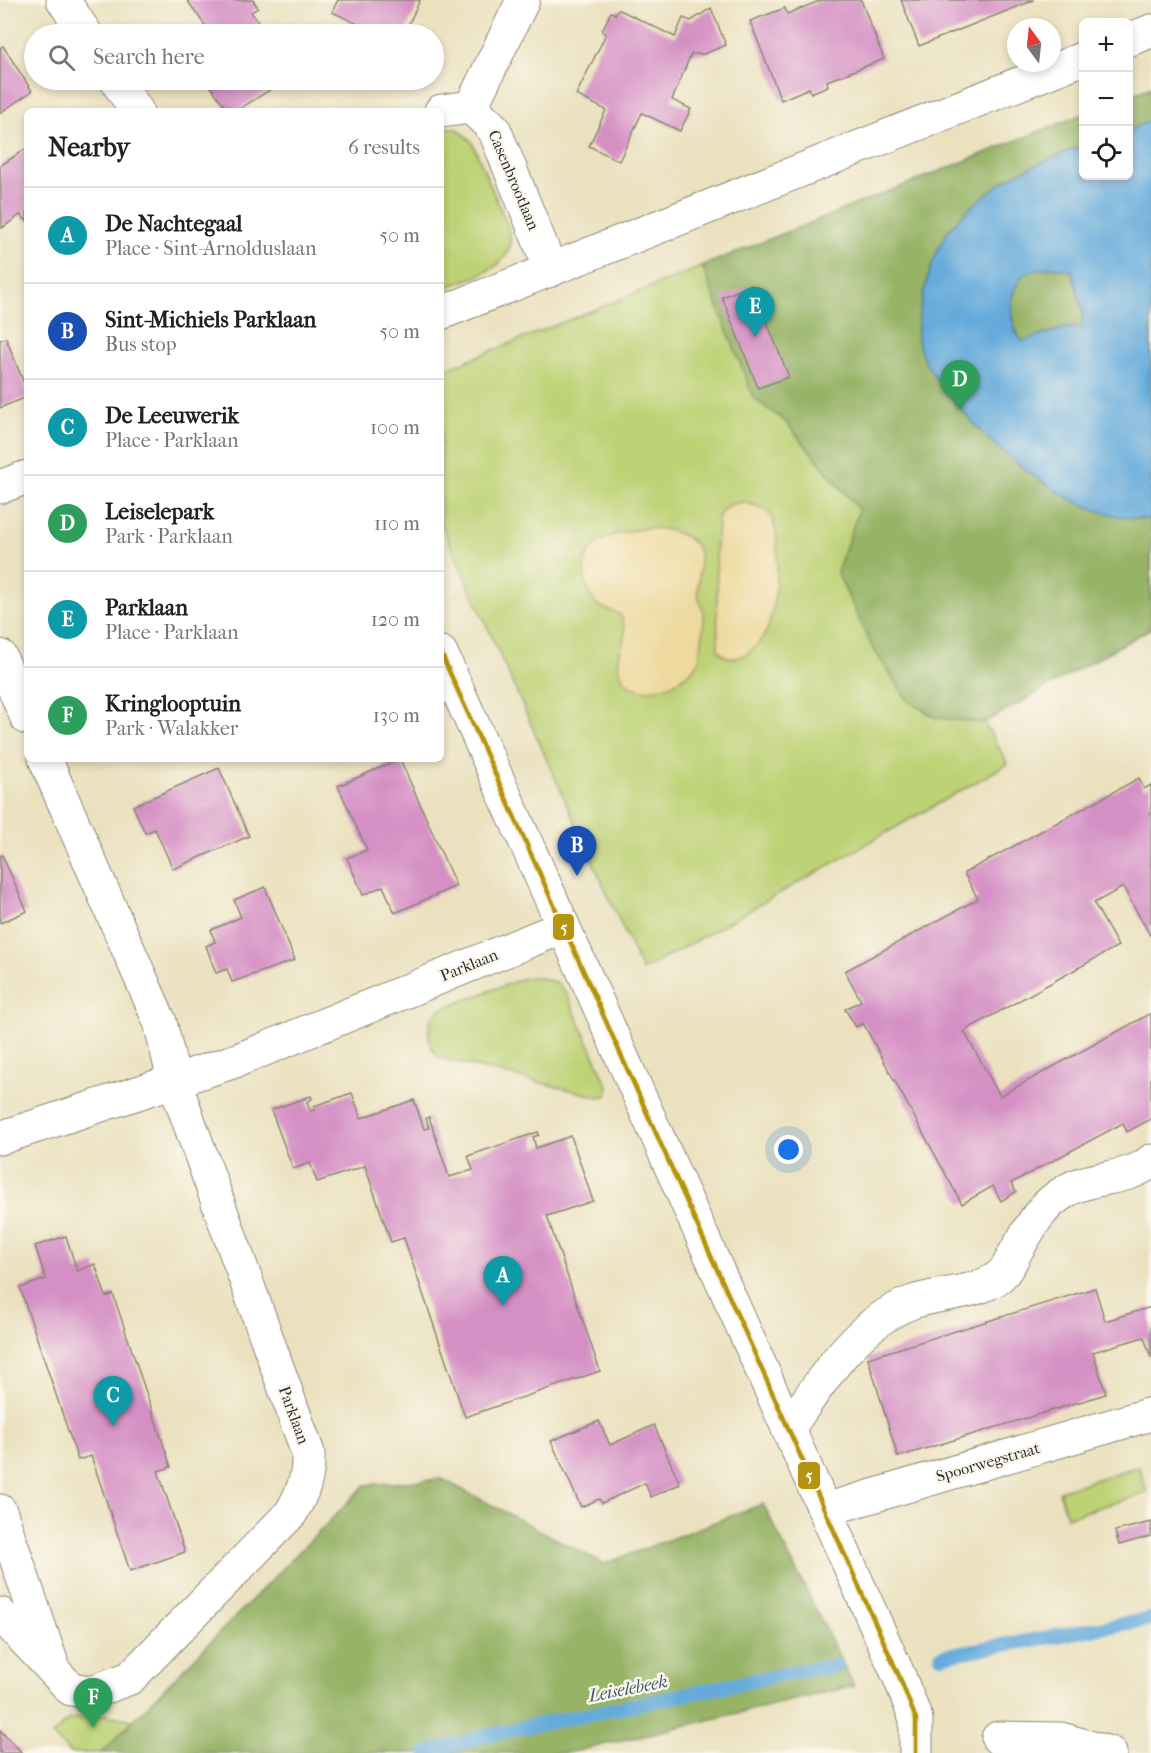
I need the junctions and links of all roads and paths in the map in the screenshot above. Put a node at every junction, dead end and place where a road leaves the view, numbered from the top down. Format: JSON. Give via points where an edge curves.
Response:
{"nodes":[{"id":1,"x":63,"y":0,"type":"edge"},
{"id":2,"x":523,"y":0,"type":"edge"},
{"id":3,"x":79,"y":24,"type":"edge"},
{"id":4,"x":1151,"y":31,"type":"edge"},
{"id":5,"x":1133,"y":38,"type":"edge"},
{"id":6,"x":1079,"y":60,"type":"edge"},
{"id":7,"x":123,"y":90,"type":"edge"},
{"id":8,"x":135,"y":108,"type":"edge"},
{"id":9,"x":456,"y":109,"type":"edge"},
{"id":10,"x":551,"y":270,"type":"junction"},
{"id":11,"x":444,"y":313,"type":"edge"},
{"id":12,"x":24,"y":478,"type":"edge"},
{"id":13,"x":0,"y":488,"type":"edge"},
{"id":14,"x":0,"y":656,"type":"edge"},
{"id":15,"x":444,"y":660,"type":"edge"},
{"id":16,"x":24,"y":711,"type":"edge"},
{"id":17,"x":46,"y":762,"type":"edge"},
{"id":18,"x":563,"y":927,"type":"junction"},
{"id":19,"x":174,"y":1080,"type":"junction"},
{"id":20,"x":0,"y":1138,"type":"edge"},
{"id":21,"x":1151,"y":1161,"type":"edge"},
{"id":22,"x":1151,"y":1414,"type":"edge"},
{"id":23,"x":788,"y":1429,"type":"junction"},
{"id":24,"x":825,"y":1510,"type":"junction"},
{"id":25,"x":0,"y":1511,"type":"edge"},
{"id":26,"x":0,"y":1614,"type":"edge"},
{"id":27,"x":54,"y":1671,"type":"junction"},
{"id":28,"x":999,"y":1738,"type":"dead end"},
{"id":29,"x":916,"y":1753,"type":"edge"},
{"id":30,"x":1110,"y":1753,"type":"edge"}],
"edges":[{"from":1,"to":3,"type":"street"},
{"from":2,"to":9,"type":"street","name":"Casenbrootlaan"},
{"from":4,"to":5,"type":"street"},
{"from":6,"to":10,"type":"street"},
{"from":7,"to":8,"type":"street"},
{"from":9,"to":10,"type":"street","name":"Casenbrootlaan","via":[[494,129]]},
{"from":10,"to":11,"type":"street"},
{"from":12,"to":13,"type":"street"},
{"from":14,"to":16,"type":"street"},
{"from":15,"to":18,"type":"street"},
{"from":17,"to":19,"type":"street","name":"Parklaan","via":[[160,1022]]},
{"from":18,"to":19,"type":"street","name":"Parklaan","via":[[238,1060]]},
{"from":18,"to":23,"type":"street"},
{"from":19,"to":20,"type":"street","name":"Parklaan"},
{"from":19,"to":27,"type":"street","name":"Parklaan","via":[[308,1453],[309,1473],[291,1513],[130,1678],[92,1692],[71,1689]]},
{"from":21,"to":23,"type":"street","via":[[1068,1189],[1044,1206],[1003,1273],[986,1286],[941,1293],[907,1304],[868,1327],[817,1387]]},
{"from":22,"to":24,"type":"street","name":"Spoorwegstraat"},
{"from":23,"to":24,"type":"street"},
{"from":24,"to":29,"type":"street","via":[[916,1719]]},
{"from":25,"to":27,"type":"street"},
{"from":26,"to":27,"type":"street","name":"Parklaan"},
{"from":28,"to":30,"type":"street","via":[[1061,1739]]}]}
